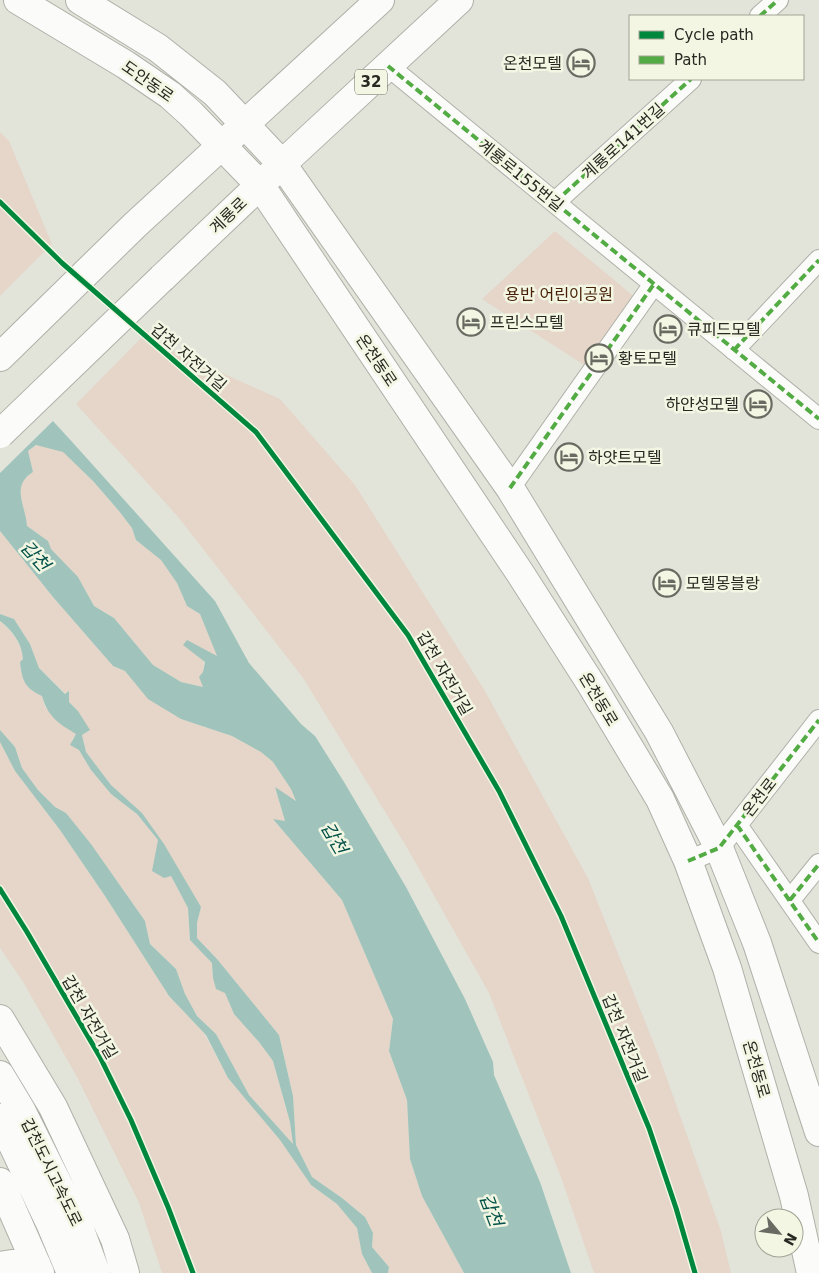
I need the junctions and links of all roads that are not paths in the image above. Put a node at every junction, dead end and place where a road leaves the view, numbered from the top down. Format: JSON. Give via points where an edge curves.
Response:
{"nodes":[{"id":1,"x":18,"y":0,"type":"edge"},
{"id":2,"x":80,"y":0,"type":"edge"},
{"id":3,"x":380,"y":0,"type":"edge"},
{"id":4,"x":459,"y":0,"type":"edge"},
{"id":5,"x":778,"y":0,"type":"edge"},
{"id":6,"x":761,"y":15,"type":"edge"},
{"id":7,"x":388,"y":66,"type":"junction"},
{"id":8,"x":690,"y":80,"type":"edge"},
{"id":9,"x":244,"y":126,"type":"junction"},
{"id":10,"x":222,"y":146,"type":"junction"},
{"id":11,"x":282,"y":164,"type":"junction"},
{"id":12,"x":260,"y":185,"type":"junction"},
{"id":13,"x":555,"y":202,"type":"junction"},
{"id":14,"x":819,"y":260,"type":"edge"},
{"id":15,"x":654,"y":284,"type":"junction"},
{"id":16,"x":734,"y":350,"type":"junction"},
{"id":17,"x":0,"y":357,"type":"edge"},
{"id":18,"x":819,"y":420,"type":"edge"},
{"id":19,"x":0,"y":434,"type":"edge"},
{"id":20,"x":510,"y":488,"type":"junction"},
{"id":21,"x":819,"y":720,"type":"edge"},
{"id":22,"x":737,"y":825,"type":"junction"},
{"id":23,"x":719,"y":848,"type":"junction"},
{"id":24,"x":688,"y":860,"type":"junction"},
{"id":25,"x":819,"y":864,"type":"edge"},
{"id":26,"x":790,"y":900,"type":"junction"},
{"id":27,"x":819,"y":943,"type":"edge"},
{"id":28,"x":0,"y":1019,"type":"edge"},
{"id":29,"x":0,"y":1075,"type":"edge"},
{"id":30,"x":0,"y":1118,"type":"edge"},
{"id":31,"x":819,"y":1132,"type":"edge"},
{"id":32,"x":0,"y":1182,"type":"edge"},
{"id":33,"x":0,"y":1266,"type":"edge"},
{"id":34,"x":38,"y":1268,"type":"edge"},
{"id":35,"x":71,"y":1273,"type":"edge"},
{"id":36,"x":96,"y":1273,"type":"edge"},
{"id":37,"x":125,"y":1273,"type":"edge"},
{"id":38,"x":811,"y":1273,"type":"edge"}],
"edges":[{"from":1,"to":10,"type":"main road","name":"도안동로","via":[[170,95]]},
{"from":2,"to":9,"type":"main road","name":"도안동로","via":[[158,48],[215,93]]},
{"from":3,"to":9,"type":"main road"},
{"from":4,"to":7,"type":"main road","name":"계룡로","number":"32"},
{"from":5,"to":6,"type":"street"},
{"from":7,"to":11,"type":"main road","name":"계룡로","number":"32"},
{"from":7,"to":13,"type":"street","name":"계룡로155번길"},
{"from":8,"to":13,"type":"street","name":"계룡로141번길"},
{"from":9,"to":10,"type":"main road"},
{"from":9,"to":11,"type":"main road","name":"도안동로"},
{"from":10,"to":12,"type":"main road","name":"도안동로"},
{"from":10,"to":17,"type":"main road"},
{"from":11,"to":12,"type":"main road","name":"계룡로","number":"32"},
{"from":11,"to":20,"type":"main road","name":"온천동로"},
{"from":12,"to":19,"type":"main road","name":"계룡로","number":"32","bridge":true},
{"from":12,"to":24,"type":"main road","name":"온천동로","via":[[520,573],[660,799]]},
{"from":13,"to":15,"type":"street","name":"계룡로155번길"},
{"from":14,"to":16,"type":"street"},
{"from":15,"to":16,"type":"street","name":"계룡로155번길"},
{"from":15,"to":20,"type":"street"},
{"from":16,"to":18,"type":"street","name":"계룡로155번길"},
{"from":20,"to":23,"type":"main road","name":"온천동로","via":[[658,732]]},
{"from":21,"to":22,"type":"street","name":"온천로"},
{"from":22,"to":23,"type":"street","name":"온천로"},
{"from":22,"to":26,"type":"street"},
{"from":23,"to":24,"type":"street"},
{"from":23,"to":31,"type":"main road","name":"온천동로","via":[[757,944]]},
{"from":24,"to":38,"type":"main road","name":"온천동로","via":[[727,968],[794,1196]]},
{"from":25,"to":26,"type":"street"},
{"from":26,"to":27,"type":"street"},
{"from":28,"to":37,"type":"main road","via":[[53,1107],[115,1239]]},
{"from":29,"to":36,"type":"main road","name":"갑천도시고속도로","via":[[77,1222]]},
{"from":30,"to":35,"type":"main road","name":"갑천도시고속도로"},
{"from":32,"to":34,"type":"main road"},
{"from":33,"to":34,"type":"main road","via":[[12,1264]]}]}
